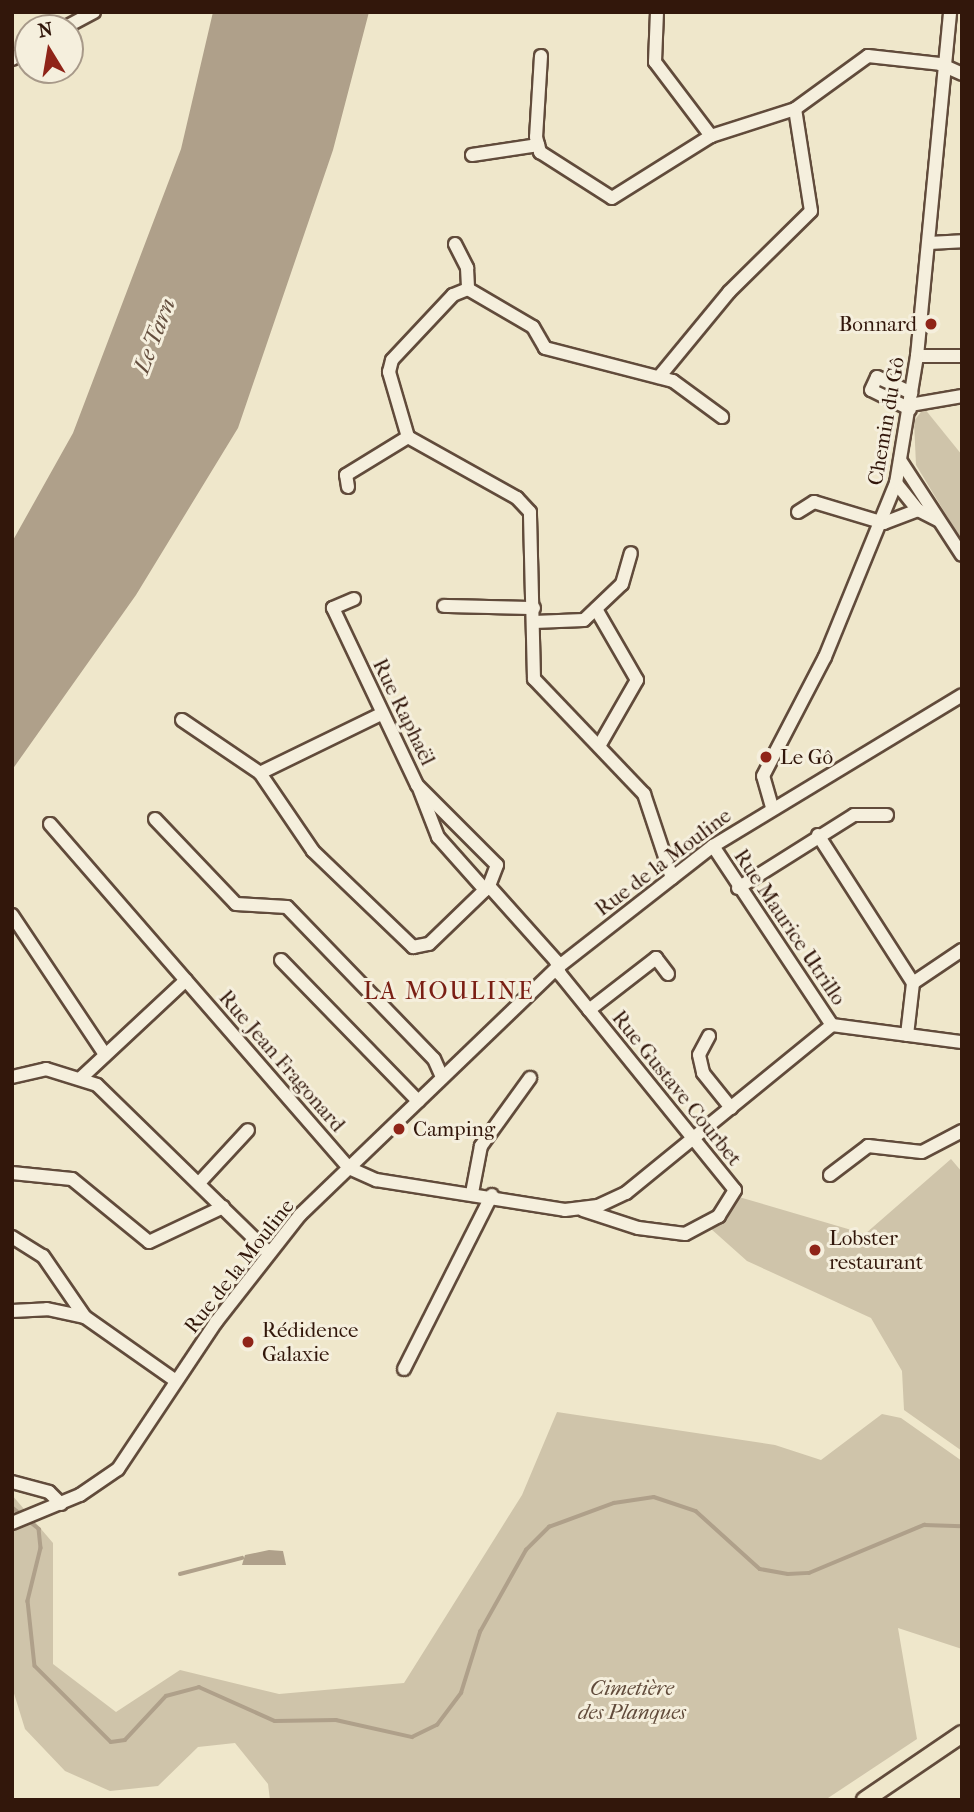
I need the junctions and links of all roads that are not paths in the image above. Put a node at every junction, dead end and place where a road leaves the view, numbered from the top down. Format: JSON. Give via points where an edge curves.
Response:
{"nodes":[{"id":1,"x":657,"y":12,"type":"edge"},
{"id":2,"x":950,"y":12,"type":"edge"},
{"id":3,"x":541,"y":56,"type":"dead end"},
{"id":4,"x":945,"y":68,"type":"junction"},
{"id":5,"x":962,"y":74,"type":"edge"},
{"id":6,"x":795,"y":109,"type":"junction"},
{"id":7,"x":710,"y":136,"type":"junction"},
{"id":8,"x":538,"y":145,"type":"junction"},
{"id":9,"x":472,"y":155,"type":"dead end"},
{"id":10,"x":962,"y":241,"type":"edge"},
{"id":11,"x":929,"y":243,"type":"junction"},
{"id":12,"x":455,"y":244,"type":"dead end"},
{"id":13,"x":468,"y":289,"type":"junction"},
{"id":14,"x":917,"y":356,"type":"junction"},
{"id":15,"x":962,"y":356,"type":"edge"},
{"id":16,"x":659,"y":377,"type":"junction"},
{"id":17,"x":962,"y":396,"type":"edge"},
{"id":18,"x":911,"y":402,"type":"junction"},
{"id":19,"x":722,"y":417,"type":"dead end"},
{"id":20,"x":408,"y":438,"type":"junction"},
{"id":21,"x":900,"y":460,"type":"junction"},
{"id":22,"x":896,"y":483,"type":"junction"},
{"id":23,"x":348,"y":487,"type":"dead end"},
{"id":24,"x":918,"y":510,"type":"junction"},
{"id":25,"x":798,"y":512,"type":"dead end"},
{"id":26,"x":939,"y":520,"type":"junction"},
{"id":27,"x":884,"y":523,"type":"junction"},
{"id":28,"x":631,"y":553,"type":"dead end"},
{"id":29,"x":962,"y":555,"type":"edge"},
{"id":30,"x":354,"y":598,"type":"dead end"},
{"id":31,"x":444,"y":606,"type":"dead end"},
{"id":32,"x":534,"y":608,"type":"junction"},
{"id":33,"x":596,"y":609,"type":"junction"},
{"id":34,"x":534,"y":622,"type":"junction"},
{"id":35,"x":962,"y":695,"type":"edge"},
{"id":36,"x":381,"y":713,"type":"junction"},
{"id":37,"x":182,"y":720,"type":"dead end"},
{"id":38,"x":599,"y":746,"type":"junction"},
{"id":39,"x":260,"y":773,"type":"junction"},
{"id":40,"x":417,"y":785,"type":"junction"},
{"id":41,"x":772,"y":807,"type":"junction"},
{"id":42,"x":887,"y":815,"type":"dead end"},
{"id":43,"x":155,"y":820,"type":"dead end"},
{"id":44,"x":50,"y":824,"type":"dead end"},
{"id":45,"x":818,"y":835,"type":"junction"},
{"id":46,"x":713,"y":846,"type":"junction"},
{"id":47,"x":672,"y":878,"type":"junction"},
{"id":48,"x":487,"y":888,"type":"junction"},
{"id":49,"x":738,"y":888,"type":"junction"},
{"id":50,"x":12,"y":915,"type":"edge"},
{"id":51,"x":17,"y":934,"type":"edge"},
{"id":52,"x":962,"y":950,"type":"edge"},
{"id":53,"x":281,"y":960,"type":"dead end"},
{"id":54,"x":558,"y":967,"type":"junction"},
{"id":55,"x":668,"y":974,"type":"dead end"},
{"id":56,"x":186,"y":980,"type":"junction"},
{"id":57,"x":914,"y":983,"type":"junction"},
{"id":58,"x":589,"y":1010,"type":"junction"},
{"id":59,"x":832,"y":1025,"type":"junction"},
{"id":60,"x":907,"y":1035,"type":"junction"},
{"id":61,"x":709,"y":1036,"type":"dead end"},
{"id":62,"x":962,"y":1042,"type":"edge"},
{"id":63,"x":104,"y":1053,"type":"junction"},
{"id":64,"x":12,"y":1077,"type":"edge"},
{"id":65,"x":82,"y":1077,"type":"junction"},
{"id":66,"x":442,"y":1077,"type":"junction"},
{"id":67,"x":530,"y":1078,"type":"dead end"},
{"id":68,"x":418,"y":1101,"type":"junction"},
{"id":69,"x":731,"y":1108,"type":"junction"},
{"id":70,"x":248,"y":1130,"type":"dead end"},
{"id":71,"x":962,"y":1131,"type":"edge"},
{"id":72,"x":695,"y":1138,"type":"junction"},
{"id":73,"x":349,"y":1168,"type":"junction"},
{"id":74,"x":12,"y":1173,"type":"edge"},
{"id":75,"x":830,"y":1175,"type":"dead end"},
{"id":76,"x":199,"y":1183,"type":"junction"},
{"id":77,"x":472,"y":1193,"type":"junction"},
{"id":78,"x":492,"y":1195,"type":"junction"},
{"id":79,"x":223,"y":1207,"type":"junction"},
{"id":80,"x":579,"y":1208,"type":"junction"},
{"id":81,"x":12,"y":1237,"type":"edge"},
{"id":82,"x":269,"y":1253,"type":"junction"},
{"id":83,"x":12,"y":1311,"type":"edge"},
{"id":84,"x":85,"y":1317,"type":"junction"},
{"id":85,"x":404,"y":1368,"type":"dead end"},
{"id":86,"x":176,"y":1381,"type":"junction"},
{"id":87,"x":12,"y":1482,"type":"edge"},
{"id":88,"x":61,"y":1504,"type":"junction"},
{"id":89,"x":22,"y":1519,"type":"edge"},
{"id":90,"x":962,"y":1734,"type":"edge"},
{"id":91,"x":865,"y":1800,"type":"edge"}],
"edges":[{"from":1,"to":7,"type":"street","via":[[655,62]]},
{"from":2,"to":4,"type":"street","name":"Chemin du Gô"},
{"from":3,"to":8,"type":"street"},
{"from":4,"to":5,"type":"street"},
{"from":4,"to":6,"type":"street","via":[[868,56]]},
{"from":4,"to":11,"type":"street","name":"Chemin du Gô"},
{"from":6,"to":7,"type":"street"},
{"from":6,"to":16,"type":"street","via":[[811,211],[729,292]]},
{"from":7,"to":8,"type":"street","via":[[612,198]]},
{"from":8,"to":9,"type":"street"},
{"from":10,"to":11,"type":"street"},
{"from":11,"to":14,"type":"street","name":"Chemin du Gô"},
{"from":12,"to":13,"type":"street","via":[[467,268]]},
{"from":13,"to":16,"type":"street","via":[[533,327],[545,348]]},
{"from":13,"to":20,"type":"street","via":[[453,295],[391,360]]},
{"from":14,"to":15,"type":"street"},
{"from":14,"to":18,"type":"street","name":"Chemin du Gô"},
{"from":16,"to":19,"type":"street"},
{"from":17,"to":18,"type":"street"},
{"from":18,"to":21,"type":"street","name":"Chemin du Gô"},
{"from":20,"to":23,"type":"street","via":[[346,475]]},
{"from":20,"to":32,"type":"street","via":[[517,498],[530,512]]},
{"from":21,"to":22,"type":"street","name":"Chemin du Gô"},
{"from":21,"to":26,"type":"street"},
{"from":22,"to":24,"type":"street"},
{"from":22,"to":27,"type":"street","name":"Chemin du Gô"},
{"from":24,"to":26,"type":"street"},
{"from":24,"to":27,"type":"street"},
{"from":25,"to":27,"type":"street","via":[[814,502]]},
{"from":26,"to":29,"type":"street"},
{"from":27,"to":41,"type":"street","name":"Chemin du Gô","via":[[763,776]]},
{"from":28,"to":33,"type":"street","via":[[622,584]]},
{"from":30,"to":36,"type":"street","name":"Rue Raphaël","via":[[334,608]]},
{"from":31,"to":32,"type":"street"},
{"from":32,"to":34,"type":"street"},
{"from":33,"to":34,"type":"street","via":[[584,620]]},
{"from":33,"to":38,"type":"street","via":[[637,680]]},
{"from":34,"to":38,"type":"street","via":[[540,692]]},
{"from":35,"to":41,"type":"street","name":"Rue de la Mouline"},
{"from":36,"to":39,"type":"street"},
{"from":36,"to":40,"type":"street","name":"Rue Raphaël"},
{"from":37,"to":39,"type":"street"},
{"from":38,"to":47,"type":"street","via":[[644,794]]},
{"from":39,"to":48,"type":"street","via":[[313,851],[414,947],[429,944]]},
{"from":40,"to":48,"type":"street","via":[[438,837]]},
{"from":40,"to":48,"type":"street","name":"Rue Raphaël","via":[[498,865]]},
{"from":41,"to":46,"type":"street","name":"Rue de la Mouline"},
{"from":42,"to":45,"type":"street","via":[[854,815]]},
{"from":43,"to":66,"type":"street","via":[[236,904],[287,907],[434,1059]]},
{"from":44,"to":56,"type":"street","name":"Rue Jean Fragonard"},
{"from":45,"to":49,"type":"street"},
{"from":45,"to":57,"type":"street"},
{"from":46,"to":47,"type":"street","name":"Rue de la Mouline"},
{"from":46,"to":49,"type":"street","name":"Rue Maurice Utrillo"},
{"from":47,"to":54,"type":"street","name":"Rue de la Mouline"},
{"from":48,"to":54,"type":"street"},
{"from":49,"to":59,"type":"street","name":"Rue Maurice Utrillo"},
{"from":50,"to":51,"type":"street"},
{"from":51,"to":63,"type":"street"},
{"from":52,"to":57,"type":"street"},
{"from":53,"to":68,"type":"street"},
{"from":54,"to":58,"type":"street","name":"Rue Gustave Courbet"},
{"from":54,"to":66,"type":"street","name":"Rue de la Mouline"},
{"from":55,"to":58,"type":"street","name":"Rue Gustave Courbet","via":[[656,958]]},
{"from":56,"to":63,"type":"street"},
{"from":56,"to":73,"type":"street","name":"Rue Jean Fragonard"},
{"from":57,"to":60,"type":"street"},
{"from":58,"to":72,"type":"street","name":"Rue Gustave Courbet"},
{"from":59,"to":60,"type":"street","name":"Rue Maurice Utrillo"},
{"from":59,"to":69,"type":"street"},
{"from":60,"to":62,"type":"street","name":"Rue Maurice Utrillo"},
{"from":61,"to":69,"type":"street","via":[[699,1055],[703,1073]]},
{"from":63,"to":65,"type":"street"},
{"from":64,"to":65,"type":"street","via":[[46,1069]]},
{"from":65,"to":76,"type":"street"},
{"from":66,"to":68,"type":"street","name":"Rue de la Mouline"},
{"from":67,"to":77,"type":"street","via":[[481,1146]]},
{"from":68,"to":73,"type":"street","name":"Rue de la Mouline"},
{"from":69,"to":72,"type":"street"},
{"from":70,"to":76,"type":"street"},
{"from":71,"to":75,"type":"street","via":[[922,1152],[868,1146]]},
{"from":72,"to":80,"type":"street","via":[[626,1193]]},
{"from":72,"to":80,"type":"street","name":"Rue Gustave Courbet","via":[[735,1190],[719,1216],[685,1234],[638,1228]]},
{"from":73,"to":77,"type":"street","via":[[376,1180]]},
{"from":73,"to":82,"type":"street","name":"Rue de la Mouline"},
{"from":74,"to":79,"type":"street","via":[[72,1179],[149,1242]]},
{"from":76,"to":79,"type":"street"},
{"from":77,"to":78,"type":"street"},
{"from":78,"to":80,"type":"street"},
{"from":78,"to":85,"type":"street"},
{"from":79,"to":82,"type":"street"},
{"from":81,"to":84,"type":"street","via":[[43,1256]]},
{"from":82,"to":86,"type":"street","name":"Rue de la Mouline"},
{"from":83,"to":84,"type":"street","via":[[47,1309]]},
{"from":84,"to":86,"type":"street"},
{"from":86,"to":88,"type":"street","name":"Rue de la Mouline","via":[[113,1473]]},
{"from":87,"to":88,"type":"street","via":[[49,1492]]},
{"from":88,"to":89,"type":"street"},
{"from":90,"to":91,"type":"main road"}]}
